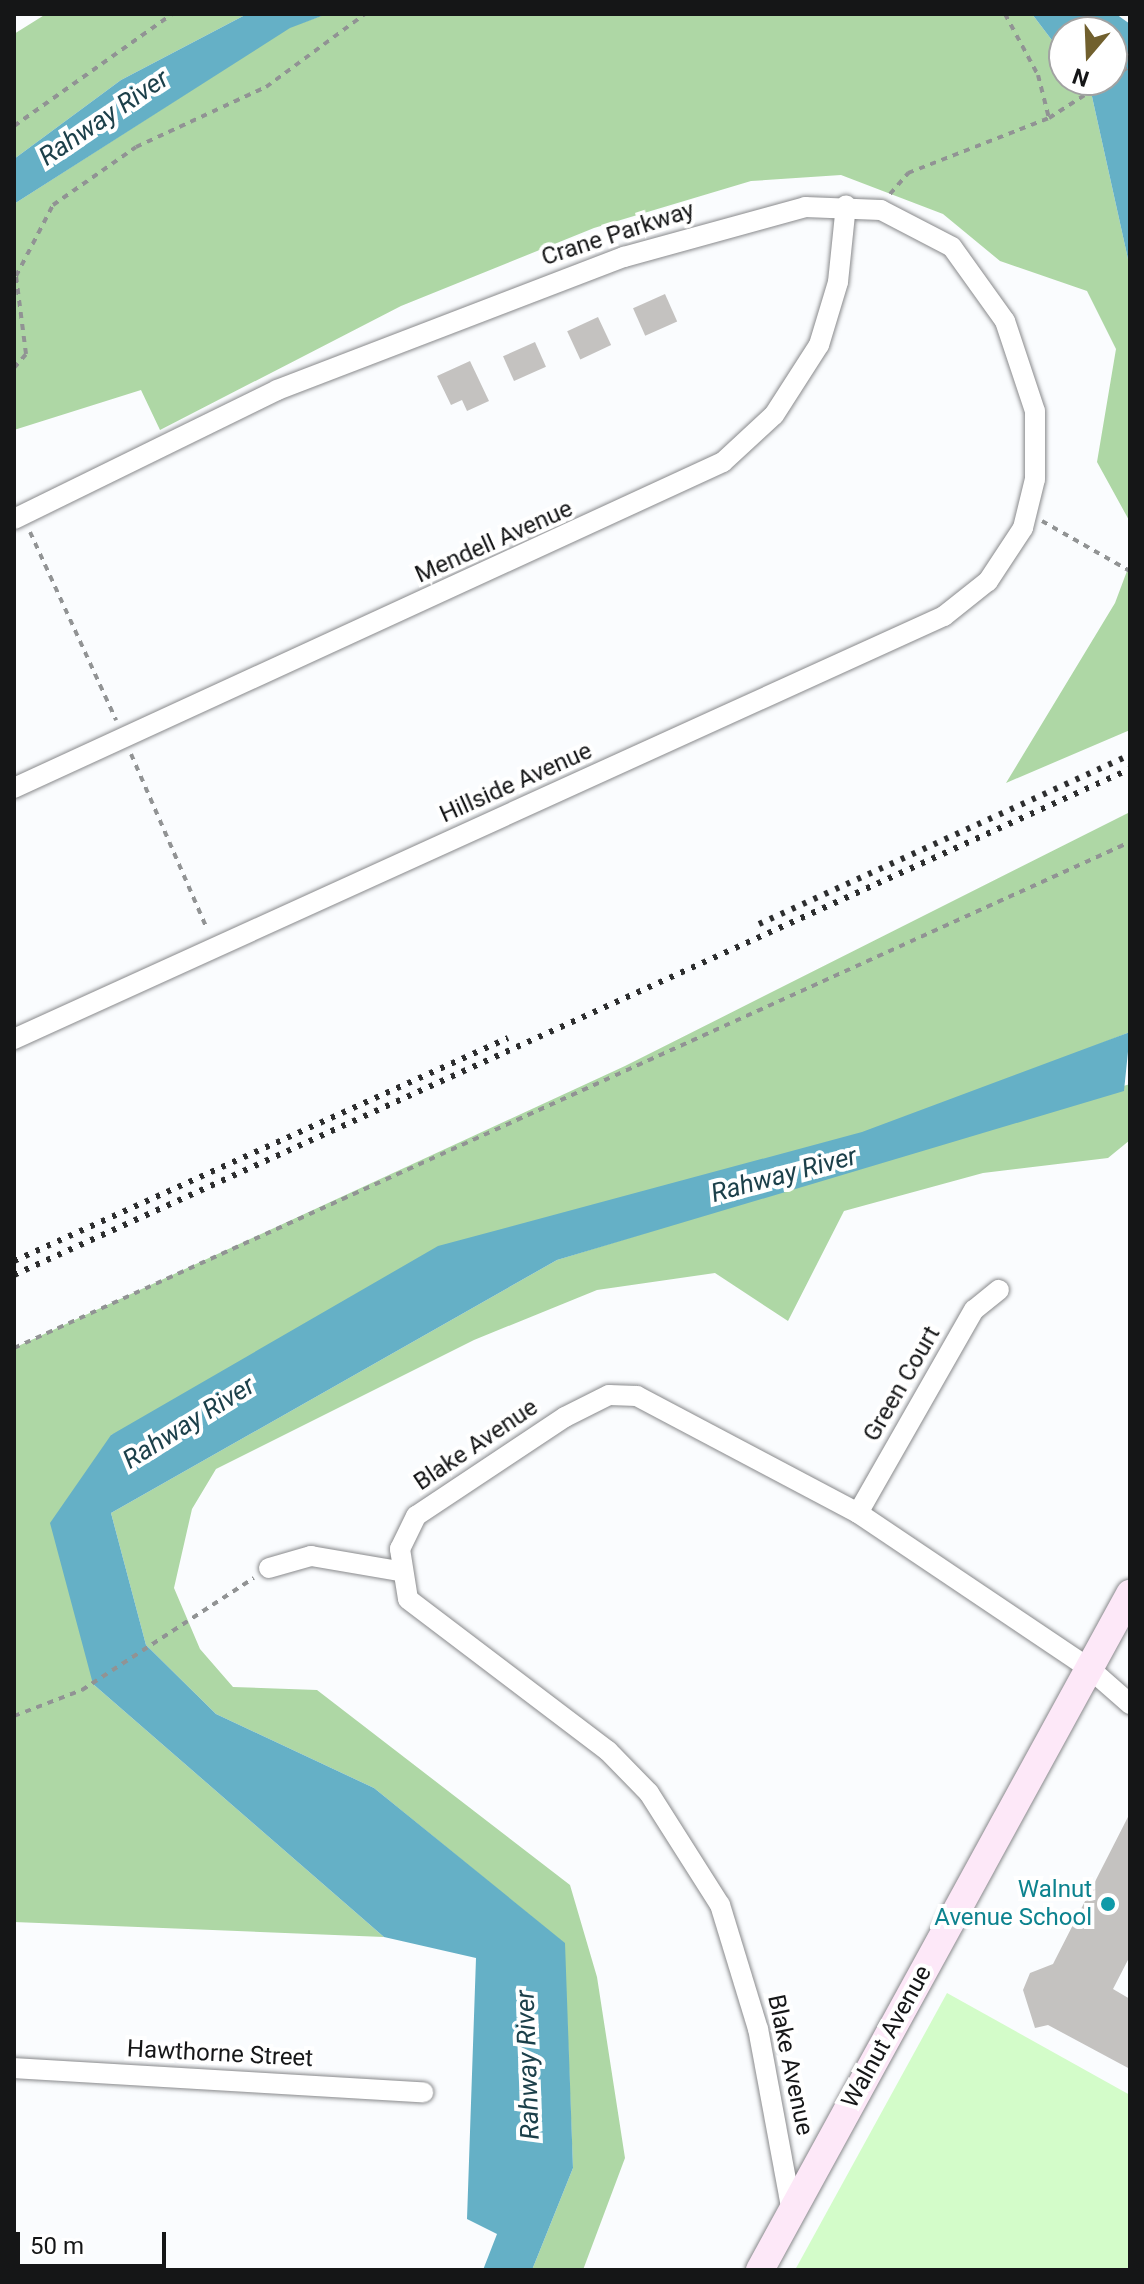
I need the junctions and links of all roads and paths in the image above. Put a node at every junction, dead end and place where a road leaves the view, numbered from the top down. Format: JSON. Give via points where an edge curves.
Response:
{"nodes":[{"id":1,"x":172,"y":14,"type":"edge"},
{"id":2,"x":365,"y":14,"type":"edge"},
{"id":3,"x":1005,"y":14,"type":"edge"},
{"id":4,"x":1083,"y":96,"type":"edge"},
{"id":5,"x":1049,"y":118,"type":"junction"},
{"id":6,"x":14,"y":126,"type":"edge"},
{"id":7,"x":846,"y":205,"type":"junction"},
{"id":8,"x":881,"y":210,"type":"junction"},
{"id":9,"x":14,"y":368,"type":"edge"},
{"id":10,"x":1029,"y":514,"type":"junction"},
{"id":11,"x":14,"y":519,"type":"edge"},
{"id":12,"x":1016,"y":542,"type":"joint"},
{"id":13,"x":1130,"y":571,"type":"edge"},
{"id":14,"x":14,"y":788,"type":"edge"},
{"id":15,"x":1130,"y":842,"type":"edge"},
{"id":16,"x":14,"y":1039,"type":"edge"},
{"id":17,"x":999,"y":1290,"type":"dead end"},
{"id":18,"x":14,"y":1348,"type":"edge"},
{"id":19,"x":858,"y":1513,"type":"junction"},
{"id":20,"x":269,"y":1568,"type":"joint"},
{"id":21,"x":399,"y":1571,"type":"junction"},
{"id":22,"x":1130,"y":1594,"type":"edge"},
{"id":23,"x":1089,"y":1668,"type":"junction"},
{"id":24,"x":1130,"y":1704,"type":"edge"},
{"id":25,"x":14,"y":1716,"type":"edge"},
{"id":26,"x":14,"y":2068,"type":"edge"},
{"id":27,"x":423,"y":2092,"type":"dead end"},
{"id":28,"x":792,"y":2212,"type":"junction"},
{"id":29,"x":760,"y":2270,"type":"edge"}],
"edges":[{"from":1,"to":6,"type":"path"},
{"from":2,"to":9,"type":"path","via":[[266,87],[136,147],[53,205],[16,276],[26,354]]},
{"from":3,"to":5,"type":"path","via":[[1038,75]]},
{"from":4,"to":5,"type":"path"},
{"from":5,"to":8,"type":"path","via":[[908,173]]},
{"from":7,"to":8,"type":"street","name":"Crane Parkway"},
{"from":7,"to":11,"type":"street","name":"Crane Parkway","via":[[762,216],[556,281],[240,407]]},
{"from":7,"to":14,"type":"street","name":"Mendell Avenue","via":[[838,282],[819,345],[774,415],[723,462]]},
{"from":8,"to":10,"type":"street","name":"Crane Parkway","via":[[952,247],[1005,321],[1035,411]]},
{"from":10,"to":12,"type":"street","name":"Crane Parkway"},
{"from":10,"to":13,"type":"path"},
{"from":12,"to":16,"type":"street","name":"Hillside Avenue","via":[[974,594],[919,630]]},
{"from":15,"to":18,"type":"path"},
{"from":17,"to":19,"type":"street","name":"Green Court","via":[[974,1310]]},
{"from":19,"to":21,"type":"street","name":"Blake Avenue","via":[[668,1406],[609,1395],[416,1516]]},
{"from":19,"to":23,"type":"street","name":"Blake Avenue"},
{"from":20,"to":21,"type":"street","via":[[311,1556]]},
{"from":20,"to":25,"type":"path","via":[[82,1690]]},
{"from":21,"to":28,"type":"street","name":"Blake Avenue","via":[[422,1616],[608,1751],[686,1845],[720,1905],[743,1971]]},
{"from":22,"to":23,"type":"street","name":"Walnut Avenue"},
{"from":23,"to":24,"type":"street","name":"Blake Avenue"},
{"from":23,"to":28,"type":"street","name":"Walnut Avenue"},
{"from":26,"to":27,"type":"street","name":"Hawthorne Street"},
{"from":28,"to":29,"type":"street","name":"Walnut Avenue"}]}
